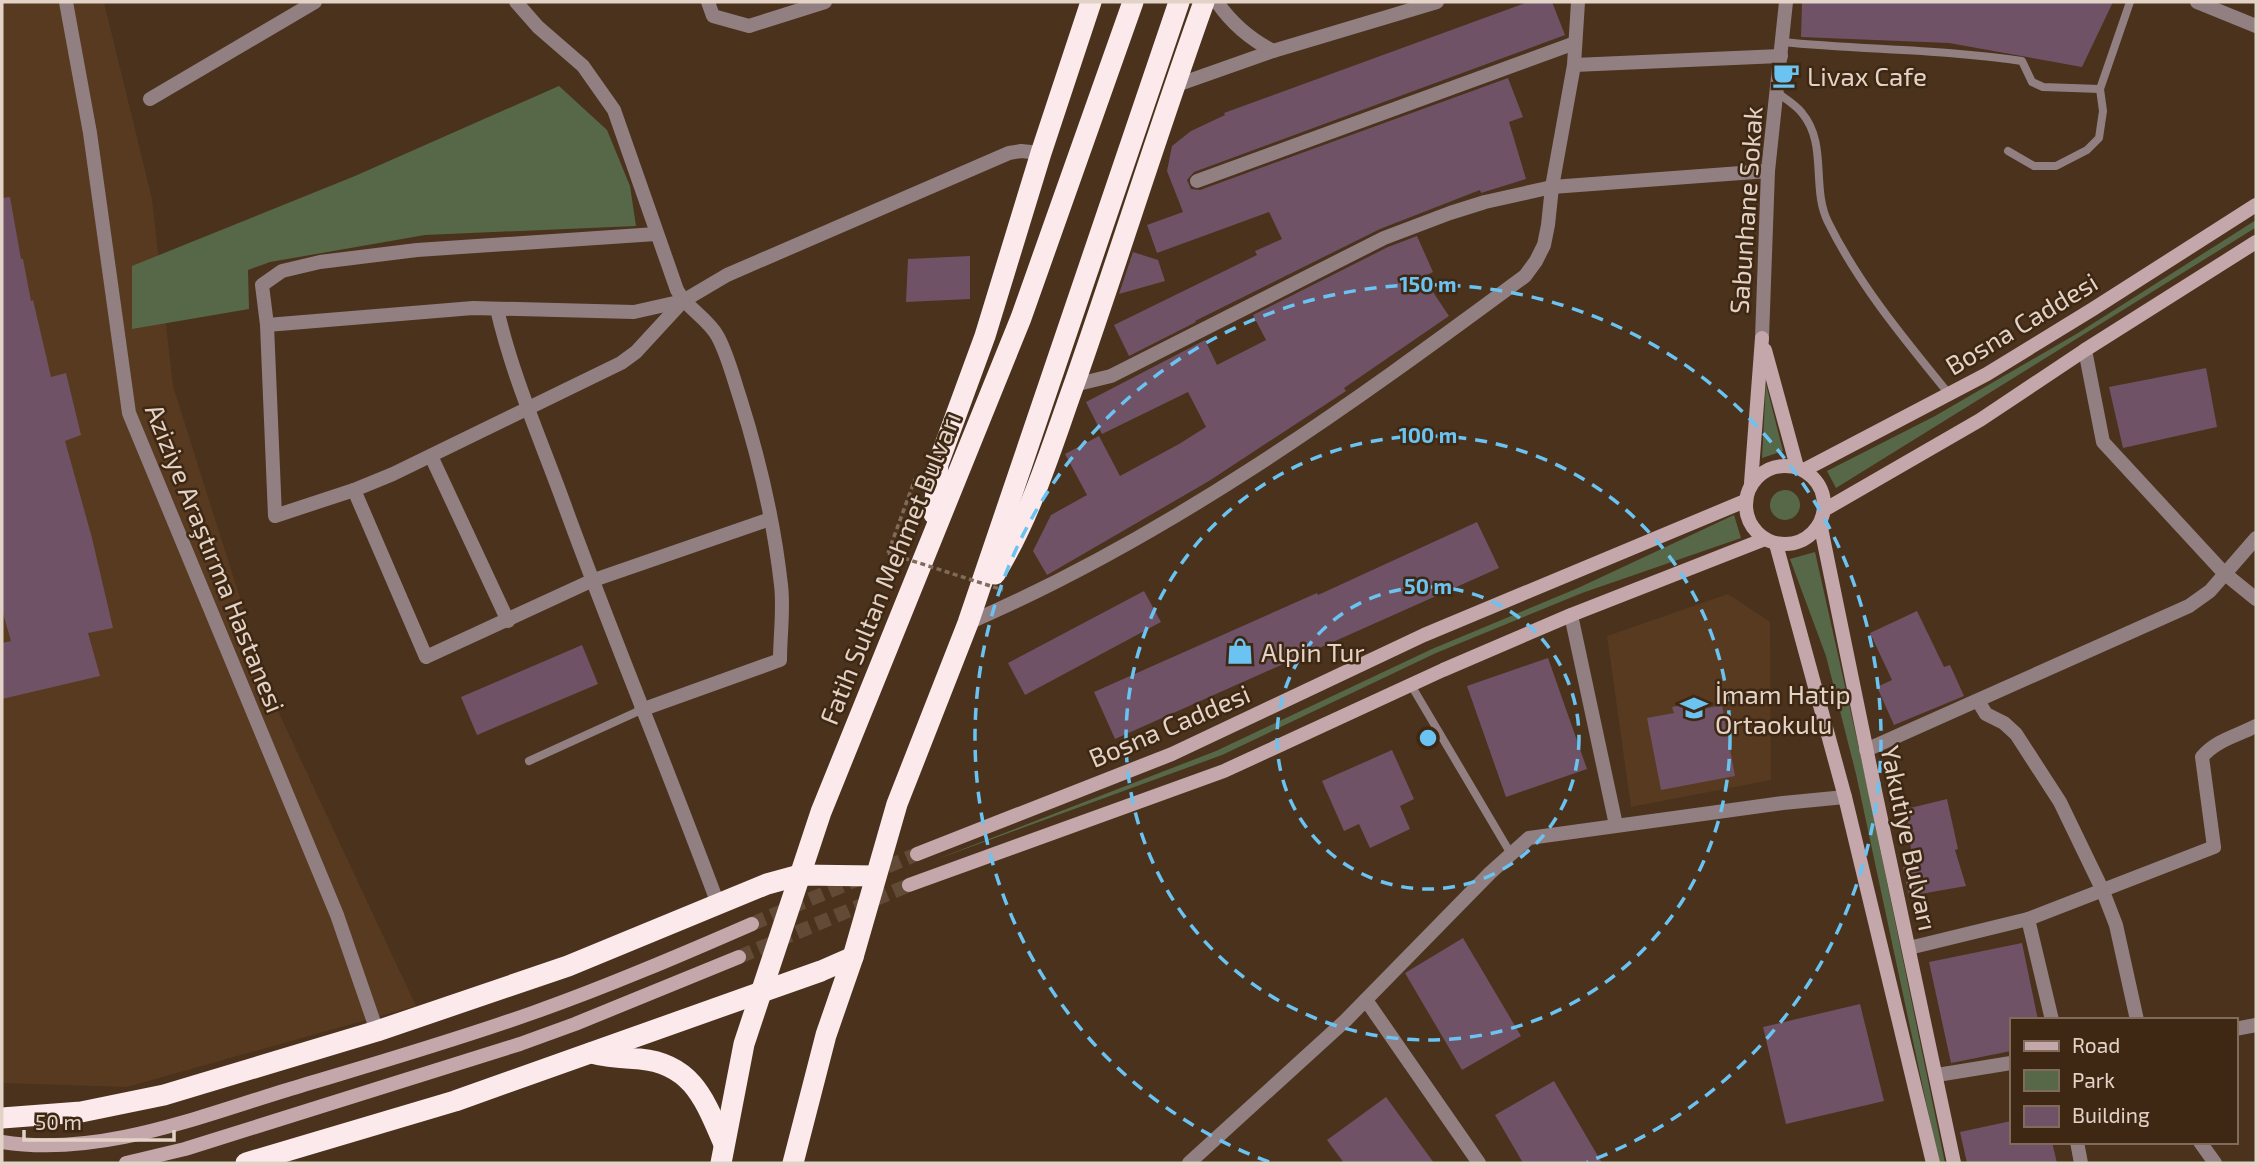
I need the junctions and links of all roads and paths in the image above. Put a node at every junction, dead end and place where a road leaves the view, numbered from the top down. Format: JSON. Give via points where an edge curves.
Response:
{"nodes":[{"id":1,"x":66,"y":2,"type":"edge"},
{"id":2,"x":315,"y":2,"type":"edge"},
{"id":3,"x":516,"y":2,"type":"edge"},
{"id":4,"x":708,"y":2,"type":"edge"},
{"id":5,"x":825,"y":2,"type":"edge"},
{"id":6,"x":1091,"y":2,"type":"edge"},
{"id":7,"x":1133,"y":2,"type":"edge"},
{"id":8,"x":1179,"y":2,"type":"edge"},
{"id":9,"x":1204,"y":2,"type":"edge"},
{"id":10,"x":1217,"y":2,"type":"edge"},
{"id":11,"x":1437,"y":2,"type":"edge"},
{"id":12,"x":1578,"y":2,"type":"edge"},
{"id":13,"x":1786,"y":2,"type":"edge"},
{"id":14,"x":2130,"y":2,"type":"edge"},
{"id":15,"x":2197,"y":2,"type":"edge"},
{"id":16,"x":2256,"y":26,"type":"edge"},
{"id":17,"x":1575,"y":43,"type":"junction"},
{"id":18,"x":1782,"y":49,"type":"junction"},
{"id":19,"x":1273,"y":51,"type":"junction"},
{"id":20,"x":1574,"y":65,"type":"junction"},
{"id":21,"x":1174,"y":86,"type":"junction"},
{"id":22,"x":2100,"y":89,"type":"junction"},
{"id":23,"x":1777,"y":92,"type":"junction"},
{"id":24,"x":150,"y":99,"type":"dead end"},
{"id":25,"x":2008,"y":151,"type":"dead end"},
{"id":26,"x":1041,"y":153,"type":"junction"},
{"id":27,"x":1768,"y":171,"type":"junction"},
{"id":28,"x":1198,"y":181,"type":"dead end"},
{"id":29,"x":1552,"y":187,"type":"junction"},
{"id":30,"x":2256,"y":205,"type":"edge"},
{"id":31,"x":656,"y":234,"type":"junction"},
{"id":32,"x":2256,"y":242,"type":"edge"},
{"id":33,"x":683,"y":301,"type":"junction"},
{"id":34,"x":497,"y":309,"type":"junction"},
{"id":35,"x":267,"y":325,"type":"junction"},
{"id":36,"x":1762,"y":338,"type":"junction"},
{"id":37,"x":2085,"y":350,"type":"junction"},
{"id":38,"x":1074,"y":385,"type":"junction"},
{"id":39,"x":1949,"y":394,"type":"junction"},
{"id":40,"x":527,"y":408,"type":"junction"},
{"id":41,"x":431,"y":456,"type":"junction"},
{"id":42,"x":919,"y":469,"type":"dead end"},
{"id":43,"x":1800,"y":469,"type":"junction"},
{"id":44,"x":1751,"y":483,"type":"junction"},
{"id":45,"x":354,"y":490,"type":"junction"},
{"id":46,"x":1745,"y":501,"type":"junction"},
{"id":47,"x":1822,"y":516,"type":"junction"},
{"id":48,"x":770,"y":519,"type":"junction"},
{"id":49,"x":933,"y":532,"type":"junction"},
{"id":50,"x":2256,"y":538,"type":"edge"},
{"id":51,"x":1770,"y":542,"type":"junction"},
{"id":52,"x":2224,"y":573,"type":"junction"},
{"id":53,"x":591,"y":582,"type":"junction"},
{"id":54,"x":1003,"y":590,"type":"dead end"},
{"id":55,"x":2256,"y":599,"type":"edge"},
{"id":56,"x":1571,"y":615,"type":"junction"},
{"id":57,"x":969,"y":617,"type":"junction"},
{"id":58,"x":508,"y":621,"type":"junction"},
{"id":59,"x":1411,"y":685,"type":"junction"},
{"id":60,"x":1978,"y":701,"type":"junction"},
{"id":61,"x":641,"y":710,"type":"junction"},
{"id":62,"x":2256,"y":726,"type":"edge"},
{"id":63,"x":1866,"y":750,"type":"junction"},
{"id":64,"x":529,"y":761,"type":"dead end"},
{"id":65,"x":1845,"y":797,"type":"junction"},
{"id":66,"x":1616,"y":825,"type":"junction"},
{"id":67,"x":917,"y":854,"type":"tunnel mouth"},
{"id":68,"x":1511,"y":854,"type":"junction"},
{"id":69,"x":800,"y":876,"type":"junction"},
{"id":70,"x":876,"y":876,"type":"junction"},
{"id":71,"x":909,"y":885,"type":"tunnel mouth"},
{"id":72,"x":2102,"y":889,"type":"junction"},
{"id":73,"x":719,"y":904,"type":"junction"},
{"id":74,"x":2028,"y":919,"type":"junction"},
{"id":75,"x":752,"y":924,"type":"tunnel mouth"},
{"id":76,"x":1909,"y":948,"type":"junction"},
{"id":77,"x":739,"y":957,"type":"tunnel mouth"},
{"id":78,"x":853,"y":957,"type":"junction"},
{"id":79,"x":761,"y":991,"type":"junction"},
{"id":80,"x":1366,"y":1000,"type":"junction"},
{"id":81,"x":2052,"y":1018,"type":"edge"},
{"id":82,"x":2137,"y":1018,"type":"edge"},
{"id":83,"x":2256,"y":1026,"type":"edge"},
{"id":84,"x":2237,"y":1029,"type":"edge"},
{"id":85,"x":377,"y":1031,"type":"junction"},
{"id":86,"x":591,"y":1053,"type":"junction"},
{"id":87,"x":2010,"y":1063,"type":"edge"},
{"id":88,"x":1937,"y":1075,"type":"junction"},
{"id":89,"x":2,"y":1118,"type":"edge"},
{"id":90,"x":2,"y":1142,"type":"edge"},
{"id":91,"x":2077,"y":1144,"type":"edge"},
{"id":92,"x":2202,"y":1144,"type":"edge"},
{"id":93,"x":723,"y":1154,"type":"edge"},
{"id":94,"x":126,"y":1163,"type":"edge"},
{"id":95,"x":246,"y":1163,"type":"edge"},
{"id":96,"x":793,"y":1163,"type":"edge"},
{"id":97,"x":1189,"y":1163,"type":"edge"},
{"id":98,"x":1479,"y":1163,"type":"edge"},
{"id":99,"x":1933,"y":1163,"type":"edge"},
{"id":100,"x":1954,"y":1163,"type":"edge"},
{"id":101,"x":2081,"y":1163,"type":"edge"},
{"id":102,"x":2216,"y":1163,"type":"edge"}],
"edges":[{"from":1,"to":85,"type":"street","name":"Aziziye Araştırma Hastanesi","via":[[90,133],[129,414],[337,915]]},
{"from":2,"to":24,"type":"street"},
{"from":3,"to":31,"type":"street","via":[[583,66],[614,110]]},
{"from":4,"to":5,"type":"street","via":[[713,16],[749,26]]},
{"from":6,"to":26,"type":"highway"},
{"from":7,"to":49,"type":"highway","name":"Fatih Sultan Mehmet Bulvarı","via":[[1021,318]]},
{"from":8,"to":57,"type":"highway"},
{"from":9,"to":21,"type":"highway"},
{"from":10,"to":19,"type":"street","via":[[1232,22]]},
{"from":11,"to":19,"type":"street"},
{"from":12,"to":17,"type":"street"},
{"from":13,"to":18,"type":"street","name":"Sabunhane Sokak"},
{"from":14,"to":22,"type":"lane"},
{"from":15,"to":16,"type":"street"},
{"from":17,"to":20,"type":"street"},
{"from":17,"to":28,"type":"street"},
{"from":18,"to":20,"type":"street"},
{"from":18,"to":22,"type":"lane","via":[[1994,56],[2022,61],[2032,82],[2043,87]]},
{"from":18,"to":23,"type":"street","name":"Sabunhane Sokak"},
{"from":19,"to":21,"type":"street"},
{"from":20,"to":29,"type":"street"},
{"from":21,"to":38,"type":"highway"},
{"from":22,"to":25,"type":"lane","via":[[2099,138],[2087,150],[2056,166],[2034,166]]},
{"from":23,"to":27,"type":"street","name":"Sabunhane Sokak"},
{"from":23,"to":39,"type":"lane","via":[[1802,113],[1816,142],[1826,219],[1839,242],[1893,326]]},
{"from":26,"to":33,"type":"street","via":[[1009,153],[727,275]]},
{"from":26,"to":49,"type":"highway","via":[[985,336],[938,464]]},
{"from":27,"to":29,"type":"street"},
{"from":27,"to":36,"type":"street","name":"Sabunhane Sokak"},
{"from":29,"to":38,"type":"street","via":[[1485,202],[1406,229],[1111,376]]},
{"from":29,"to":57,"type":"street","via":[[1544,245],[1525,276],[1390,374],[1154,530],[1014,603]]},
{"from":30,"to":39,"type":"main road","name":"Bosna Caddesi"},
{"from":31,"to":33,"type":"street"},
{"from":31,"to":35,"type":"street","via":[[417,250],[320,262],[282,271],[262,285]]},
{"from":32,"to":37,"type":"main road"},
{"from":33,"to":34,"type":"street","via":[[634,312]]},
{"from":33,"to":40,"type":"street","via":[[621,363]]},
{"from":33,"to":48,"type":"street","via":[[704,318],[725,352],[752,438]]},
{"from":34,"to":35,"type":"street"},
{"from":34,"to":40,"type":"street"},
{"from":35,"to":45,"type":"street","via":[[275,516]]},
{"from":36,"to":43,"type":"main road"},
{"from":36,"to":44,"type":"main road"},
{"from":37,"to":47,"type":"main road","via":[[1980,421]]},
{"from":37,"to":52,"type":"street","via":[[2103,442]]},
{"from":38,"to":57,"type":"highway","via":[[1035,494]]},
{"from":39,"to":43,"type":"main road","name":"Bosna Caddesi"},
{"from":40,"to":41,"type":"street"},
{"from":40,"to":53,"type":"street"},
{"from":41,"to":45,"type":"street"},
{"from":41,"to":58,"type":"street"},
{"from":42,"to":54,"type":"path","bridge":true,"via":[[888,553]]},
{"from":43,"to":44,"type":"main road","via":[[1772,467]]},
{"from":43,"to":47,"type":"main road","via":[[1820,486]]},
{"from":44,"to":46,"type":"main road"},
{"from":45,"to":58,"type":"street","via":[[426,657]]},
{"from":46,"to":51,"type":"main road","via":[[1749,523]]},
{"from":46,"to":67,"type":"main road","name":"Bosna Caddesi","via":[[1424,635],[1172,754]]},
{"from":47,"to":51,"type":"main road","via":[[1813,533],[1802,541],[1789,545]]},
{"from":47,"to":63,"type":"main road","name":"Yakutiye Bulvarı"},
{"from":48,"to":53,"type":"street"},
{"from":48,"to":61,"type":"street","via":[[781,587],[780,660]]},
{"from":49,"to":69,"type":"highway","name":"Fatih Sultan Mehmet Bulvarı"},
{"from":50,"to":52,"type":"street"},
{"from":51,"to":56,"type":"main road"},
{"from":51,"to":65,"type":"main road","name":"Yakutiye Bulvarı"},
{"from":52,"to":55,"type":"street"},
{"from":52,"to":60,"type":"street","via":[[2189,606]]},
{"from":53,"to":58,"type":"street"},
{"from":53,"to":61,"type":"street"},
{"from":56,"to":59,"type":"main road"},
{"from":56,"to":66,"type":"street"},
{"from":57,"to":70,"type":"highway","via":[[897,804]]},
{"from":59,"to":68,"type":"lane"},
{"from":59,"to":71,"type":"main road","via":[[1224,771]]},
{"from":60,"to":63,"type":"street"},
{"from":60,"to":72,"type":"street","via":[[1986,714],[2016,734],[2060,802]]},
{"from":61,"to":64,"type":"lane"},
{"from":61,"to":73,"type":"street"},
{"from":62,"to":72,"type":"street","via":[[2219,742],[2202,757],[2214,847]]},
{"from":63,"to":76,"type":"main road","name":"Yakutiye Bulvarı"},
{"from":65,"to":66,"type":"street"},
{"from":65,"to":99,"type":"main road","name":"Yakutiye Bulvarı"},
{"from":66,"to":68,"type":"street","via":[[1529,838]]},
{"from":68,"to":80,"type":"street"},
{"from":69,"to":70,"type":"highway"},
{"from":69,"to":73,"type":"highway"},
{"from":69,"to":79,"type":"highway","name":"Fatih Sultan Mehmet Bulvarı"},
{"from":70,"to":78,"type":"highway"},
{"from":72,"to":74,"type":"street"},
{"from":72,"to":82,"type":"street","via":[[2116,925]]},
{"from":73,"to":85,"type":"highway","via":[[568,966]]},
{"from":74,"to":76,"type":"street"},
{"from":74,"to":81,"type":"street"},
{"from":75,"to":90,"type":"main road","via":[[524,1016],[156,1130],[81,1143]]},
{"from":76,"to":88,"type":"main road","name":"Yakutiye Bulvarı"},
{"from":77,"to":94,"type":"main road","via":[[520,1044],[185,1149]]},
{"from":78,"to":79,"type":"highway"},
{"from":78,"to":96,"type":"highway","via":[[826,1035]]},
{"from":79,"to":86,"type":"highway"},
{"from":79,"to":93,"type":"highway","name":"Fatih Sultan Mehmet Bulvarı","via":[[744,1044]]},
{"from":80,"to":97,"type":"street"},
{"from":80,"to":98,"type":"street"},
{"from":83,"to":84,"type":"street"},
{"from":85,"to":89,"type":"highway","via":[[153,1097],[81,1112]]},
{"from":86,"to":93,"type":"highway","via":[[663,1063],[679,1071],[705,1100]]},
{"from":86,"to":95,"type":"highway","via":[[455,1101]]},
{"from":87,"to":88,"type":"street"},
{"from":88,"to":100,"type":"main road","name":"Yakutiye Bulvarı"},
{"from":91,"to":101,"type":"street"},
{"from":92,"to":102,"type":"street"}]}
